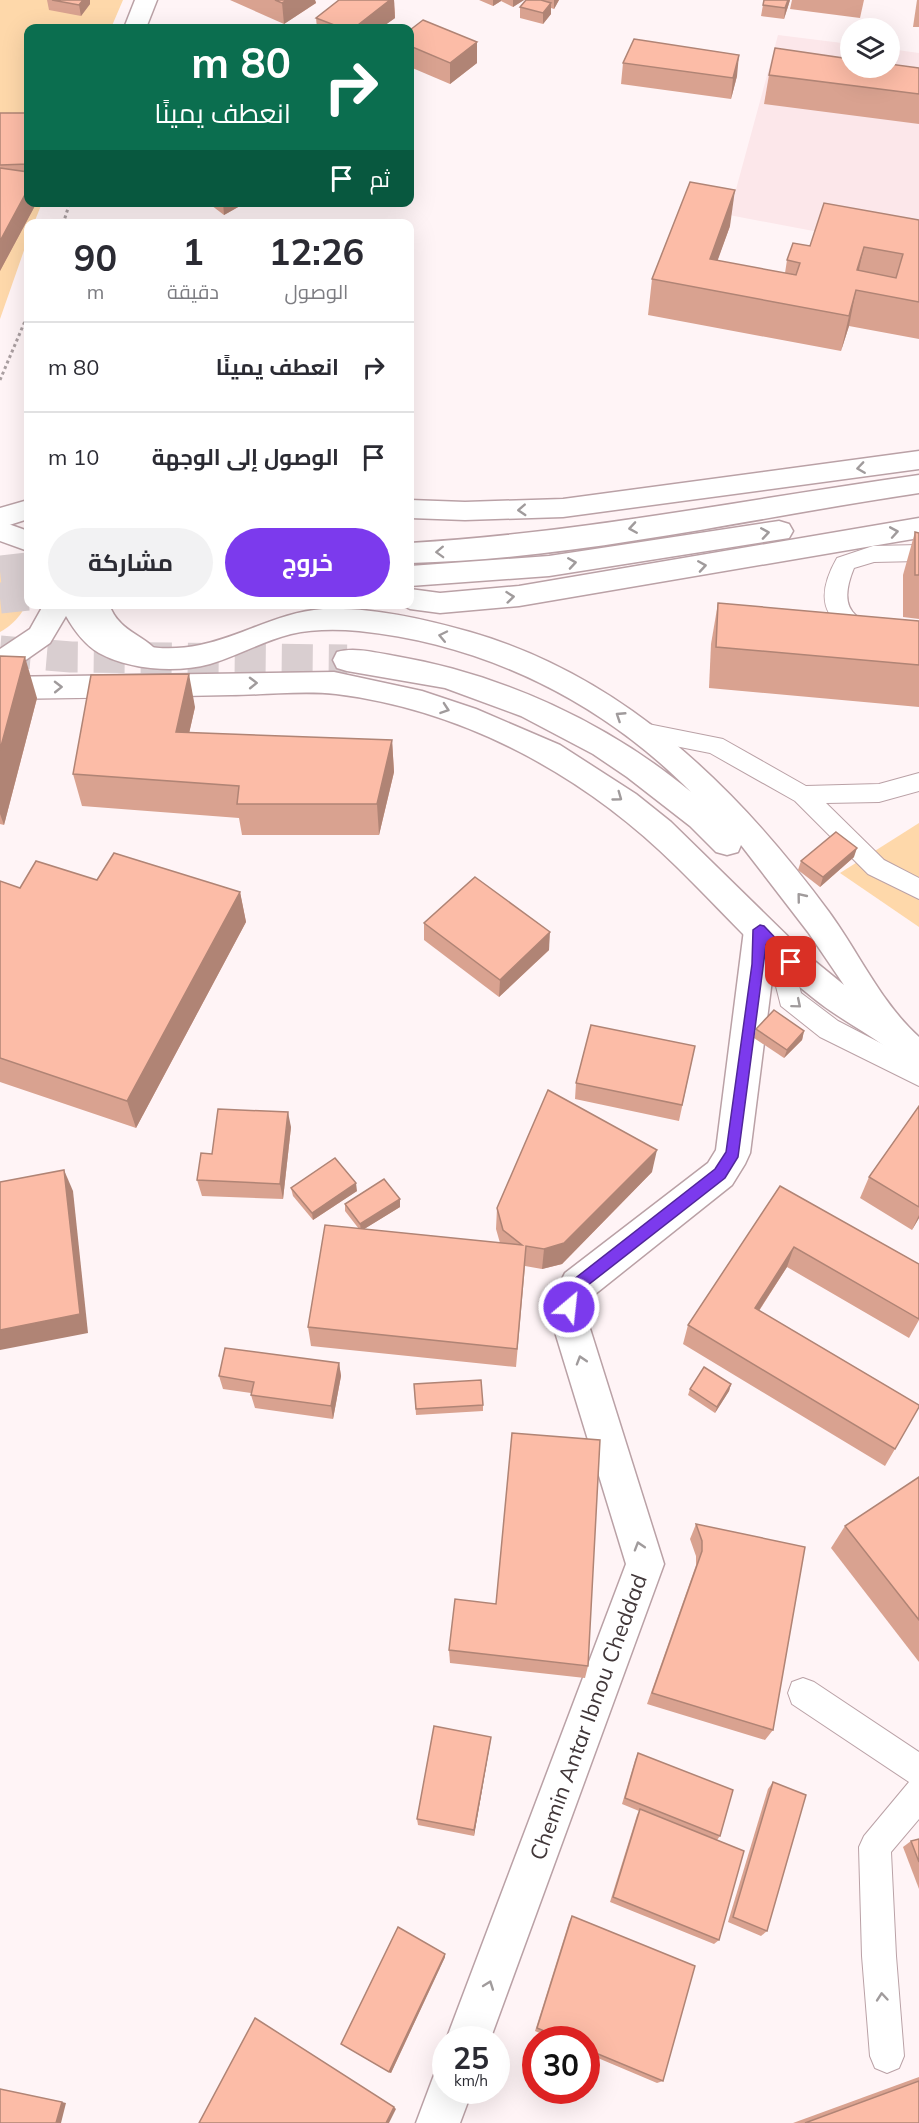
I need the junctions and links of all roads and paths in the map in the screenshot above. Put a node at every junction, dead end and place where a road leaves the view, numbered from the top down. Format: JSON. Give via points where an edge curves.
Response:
{"nodes":[{"id":1,"x":146,"y":0,"type":"edge"},
{"id":2,"x":137,"y":24,"type":"edge"},
{"id":3,"x":24,"y":323,"type":"edge"},
{"id":4,"x":0,"y":380,"type":"edge"},
{"id":5,"x":919,"y":460,"type":"edge"},
{"id":6,"x":919,"y":484,"type":"edge"},
{"id":7,"x":414,"y":509,"type":"edge"},
{"id":8,"x":919,"y":509,"type":"edge"},
{"id":9,"x":24,"y":510,"type":"edge"},
{"id":10,"x":0,"y":518,"type":"edge"},
{"id":11,"x":919,"y":528,"type":"edge"},
{"id":12,"x":0,"y":531,"type":"edge"},
{"id":13,"x":24,"y":540,"type":"edge"},
{"id":14,"x":414,"y":553,"type":"edge"},
{"id":15,"x":919,"y":553,"type":"edge"},
{"id":16,"x":414,"y":576,"type":"edge"},
{"id":17,"x":414,"y":600,"type":"edge"},
{"id":18,"x":56,"y":609,"type":"edge"},
{"id":19,"x":76,"y":609,"type":"edge"},
{"id":20,"x":96,"y":609,"type":"edge"},
{"id":21,"x":919,"y":639,"type":"edge"},
{"id":22,"x":147,"y":657,"type":"junction"},
{"id":23,"x":347,"y":660,"type":"tunnel mouth"},
{"id":24,"x":0,"y":663,"type":"edge"},
{"id":25,"x":0,"y":688,"type":"edge"},
{"id":26,"x":648,"y":734,"type":"junction"},
{"id":27,"x":919,"y":782,"type":"edge"},
{"id":28,"x":803,"y":795,"type":"junction"},
{"id":29,"x":919,"y":890,"type":"edge"},
{"id":30,"x":769,"y":941,"type":"junction"},
{"id":31,"x":891,"y":1034,"type":"junction"},
{"id":32,"x":919,"y":1058,"type":"edge"},
{"id":33,"x":919,"y":1075,"type":"edge"},
{"id":34,"x":803,"y":1693,"type":"dead end"},
{"id":35,"x":919,"y":1771,"type":"edge"},
{"id":36,"x":919,"y":1794,"type":"edge"},
{"id":37,"x":473,"y":2026,"type":"edge"},
{"id":38,"x":887,"y":2056,"type":"dead end"},
{"id":39,"x":445,"y":2104,"type":"edge"},
{"id":40,"x":438,"y":2123,"type":"edge"}],
"edges":[{"from":1,"to":2,"type":"main road"},
{"from":3,"to":4,"type":"path"},
{"from":5,"to":7,"type":"main road","one_way":true,"via":[[563,508]]},
{"from":6,"to":14,"type":"main road","one_way":true,"via":[[542,543]]},
{"from":16,"to":8,"type":"main road","one_way":true,"via":[[482,575],[537,568]]},
{"from":9,"to":10,"type":"main road"},
{"from":17,"to":11,"type":"main road","one_way":true,"via":[[440,603],[519,596]]},
{"from":12,"to":13,"type":"main road"},
{"from":15,"to":21,"type":"lane","via":[[873,554],[845,563],[835,583],[833,601],[841,617],[864,629]]},
{"from":18,"to":24,"type":"main road","via":[[40,636]]},
{"from":19,"to":22,"type":"main road","via":[[82,622],[103,644]]},
{"from":20,"to":22,"type":"main road","via":[[108,630]]},
{"from":26,"to":22,"type":"main road","one_way":true,"via":[[567,682],[524,662],[464,640],[375,622],[319,620],[292,624],[198,656]]},
{"from":23,"to":31,"type":"main road","via":[[424,672],[514,701],[569,728],[669,789],[758,876]]},
{"from":25,"to":30,"type":"main road","one_way":true,"via":[[334,682],[450,711],[572,766],[621,798],[659,830]]},
{"from":26,"to":28,"type":"lane","via":[[715,745]]},
{"from":31,"to":26,"type":"main road","one_way":true,"via":[[816,916],[740,825],[685,766]]},
{"from":27,"to":28,"type":"lane","via":[[879,793]]},
{"from":28,"to":29,"type":"lane","via":[[876,867]]},
{"from":30,"to":31,"type":"main road","via":[[817,985]]},
{"from":30,"to":33,"type":"lane","one_way":true,"via":[[790,999],[829,1029]]},
{"from":37,"to":30,"type":"main road","name":"Chemin Antar Ibnou Cheddad","one_way":true,"via":[[645,1564],[569,1319],[569,1307],[578,1285],[720,1174],[733,1153],[758,964]]},
{"from":31,"to":32,"type":"main road"},
{"from":34,"to":35,"type":"lane"},
{"from":38,"to":36,"type":"lane","one_way":true,"via":[[875,1847]]},
{"from":39,"to":40,"type":"main road"}]}
